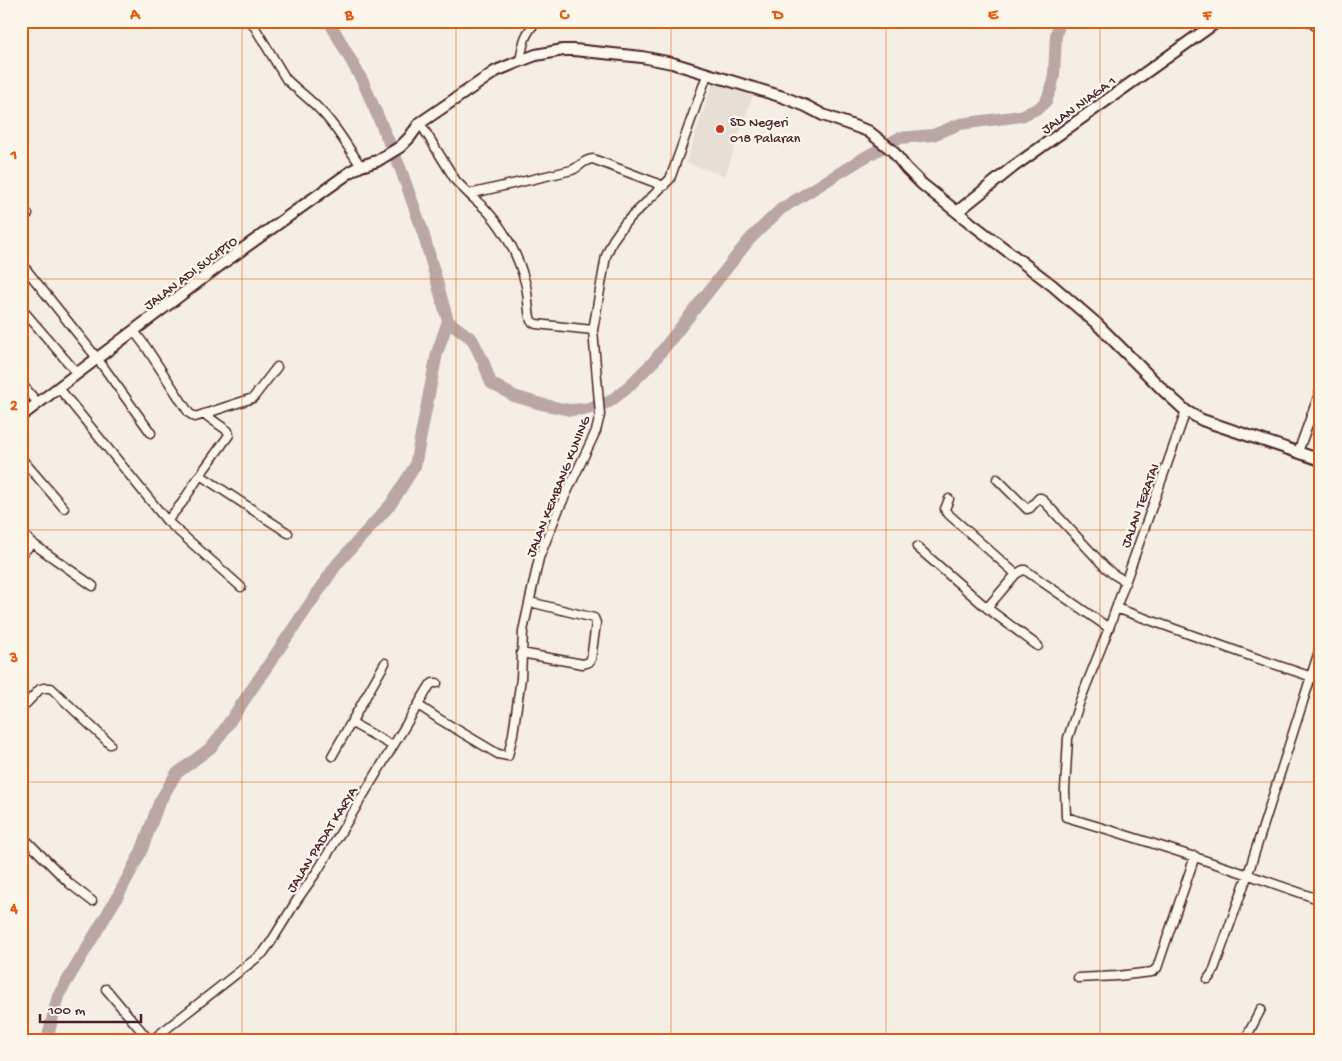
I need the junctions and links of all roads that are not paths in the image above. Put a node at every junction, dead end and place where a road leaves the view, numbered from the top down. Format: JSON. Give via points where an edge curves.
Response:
{"nodes":[{"id":1,"x":251,"y":21,"type":"edge"},
{"id":2,"x":536,"y":21,"type":"edge"},
{"id":3,"x":1218,"y":21,"type":"edge"},
{"id":4,"x":1309,"y":21,"type":"edge"},
{"id":5,"x":1321,"y":30,"type":"edge"},
{"id":6,"x":520,"y":61,"type":"junction"},
{"id":7,"x":707,"y":75,"type":"junction"},
{"id":8,"x":420,"y":123,"type":"junction"},
{"id":9,"x":361,"y":166,"type":"junction"},
{"id":10,"x":664,"y":186,"type":"junction"},
{"id":11,"x":469,"y":194,"type":"junction"},
{"id":12,"x":957,"y":212,"type":"junction"},
{"id":13,"x":21,"y":263,"type":"edge"},
{"id":14,"x":21,"y":308,"type":"edge"},
{"id":15,"x":593,"y":330,"type":"junction"},
{"id":16,"x":134,"y":331,"type":"junction"},
{"id":17,"x":97,"y":358,"type":"junction"},
{"id":18,"x":277,"y":367,"type":"dead end"},
{"id":19,"x":77,"y":374,"type":"junction"},
{"id":20,"x":21,"y":383,"type":"edge"},
{"id":21,"x":58,"y":387,"type":"junction"},
{"id":22,"x":1321,"y":390,"type":"edge"},
{"id":23,"x":38,"y":403,"type":"junction"},
{"id":24,"x":1186,"y":411,"type":"junction"},
{"id":25,"x":204,"y":414,"type":"junction"},
{"id":26,"x":21,"y":416,"type":"edge"},
{"id":27,"x":150,"y":432,"type":"dead end"},
{"id":28,"x":1298,"y":452,"type":"junction"},
{"id":29,"x":21,"y":458,"type":"edge"},
{"id":30,"x":1321,"y":460,"type":"edge"},
{"id":31,"x":200,"y":476,"type":"junction"},
{"id":32,"x":997,"y":479,"type":"dead end"},
{"id":33,"x":949,"y":499,"type":"dead end"},
{"id":34,"x":64,"y":508,"type":"dead end"},
{"id":35,"x":167,"y":521,"type":"junction"},
{"id":36,"x":21,"y":532,"type":"edge"},
{"id":37,"x":288,"y":533,"type":"dead end"},
{"id":38,"x":32,"y":543,"type":"junction"},
{"id":39,"x":917,"y":547,"type":"dead end"},
{"id":40,"x":21,"y":555,"type":"edge"},
{"id":41,"x":1016,"y":574,"type":"junction"},
{"id":42,"x":1125,"y":581,"type":"junction"},
{"id":43,"x":93,"y":586,"type":"dead end"},
{"id":44,"x":240,"y":587,"type":"dead end"},
{"id":45,"x":530,"y":602,"type":"junction"},
{"id":46,"x":987,"y":608,"type":"junction"},
{"id":47,"x":1116,"y":608,"type":"junction"},
{"id":48,"x":1109,"y":628,"type":"junction"},
{"id":49,"x":1321,"y":645,"type":"edge"},
{"id":50,"x":1038,"y":646,"type":"dead end"},
{"id":51,"x":521,"y":653,"type":"junction"},
{"id":52,"x":386,"y":663,"type":"dead end"},
{"id":53,"x":1310,"y":676,"type":"junction"},
{"id":54,"x":1321,"y":680,"type":"edge"},
{"id":55,"x":437,"y":683,"type":"dead end"},
{"id":56,"x":418,"y":705,"type":"junction"},
{"id":57,"x":21,"y":709,"type":"edge"},
{"id":58,"x":352,"y":723,"type":"junction"},
{"id":59,"x":110,"y":744,"type":"dead end"},
{"id":60,"x":393,"y":746,"type":"junction"},
{"id":61,"x":332,"y":756,"type":"dead end"},
{"id":62,"x":21,"y":835,"type":"edge"},
{"id":63,"x":1195,"y":856,"type":"junction"},
{"id":64,"x":1248,"y":874,"type":"junction"},
{"id":65,"x":1321,"y":900,"type":"edge"},
{"id":66,"x":92,"y":901,"type":"dead end"},
{"id":67,"x":1078,"y":978,"type":"dead end"},
{"id":68,"x":1208,"y":980,"type":"dead end"},
{"id":69,"x":106,"y":989,"type":"dead end"},
{"id":70,"x":1261,"y":1009,"type":"dead end"},
{"id":71,"x":150,"y":1040,"type":"edge"},
{"id":72,"x":1245,"y":1040,"type":"edge"}],
"edges":[{"from":1,"to":9,"type":"street","via":[[286,78],[326,116]]},
{"from":2,"to":6,"type":"street","via":[[525,36]]},
{"from":3,"to":12,"type":"street","name":"JALAN NIAGA 1","via":[[1013,167]]},
{"from":4,"to":5,"type":"street"},
{"from":6,"to":7,"type":"street","name":"JALAN ADI SUCIPTO","via":[[550,52],[574,50],[659,60]]},
{"from":6,"to":8,"type":"street","name":"JALAN ADI SUCIPTO","via":[[496,71]]},
{"from":7,"to":10,"type":"street","name":"JALAN KEMBANG KUNING","via":[[675,168]]},
{"from":7,"to":12,"type":"street","name":"JALAN ADI SUCIPTO","via":[[783,97],[857,126],[892,150],[913,175]]},
{"from":8,"to":9,"type":"street","name":"JALAN ADI SUCIPTO","via":[[400,147]]},
{"from":8,"to":11,"type":"street","via":[[448,170]]},
{"from":9,"to":16,"type":"street","name":"JALAN ADI SUCIPTO","via":[[219,266]]},
{"from":10,"to":11,"type":"street","via":[[589,159],[572,170]]},
{"from":10,"to":15,"type":"street","name":"JALAN KEMBANG KUNING","via":[[624,223],[613,240],[606,256]]},
{"from":11,"to":15,"type":"street","via":[[498,224],[518,261],[531,321]]},
{"from":12,"to":24,"type":"street","name":"JALAN ADI SUCIPTO","via":[[1096,323]]},
{"from":13,"to":17,"type":"street"},
{"from":14,"to":19,"type":"street"},
{"from":15,"to":45,"type":"street","name":"JALAN KEMBANG KUNING","via":[[600,415],[596,431],[539,558]]},
{"from":16,"to":17,"type":"street","name":"JALAN ADI SUCIPTO"},
{"from":16,"to":25,"type":"street","via":[[189,413],[195,417]]},
{"from":17,"to":19,"type":"street","name":"JALAN ADI SUCIPTO"},
{"from":17,"to":27,"type":"street"},
{"from":18,"to":25,"type":"street","via":[[253,398]]},
{"from":19,"to":21,"type":"street","name":"JALAN ADI SUCIPTO"},
{"from":20,"to":23,"type":"street"},
{"from":21,"to":23,"type":"street","name":"JALAN ADI SUCIPTO"},
{"from":21,"to":35,"type":"street"},
{"from":22,"to":28,"type":"street"},
{"from":23,"to":26,"type":"street","name":"JALAN ADI SUCIPTO"},
{"from":24,"to":28,"type":"street","name":"JALAN ADI SUCIPTO"},
{"from":24,"to":42,"type":"street","name":"JALAN TERATAI"},
{"from":25,"to":31,"type":"street","via":[[229,435]]},
{"from":28,"to":30,"type":"street","name":"JALAN ADI SUCIPTO"},
{"from":29,"to":34,"type":"street"},
{"from":31,"to":35,"type":"street"},
{"from":31,"to":37,"type":"street"},
{"from":32,"to":42,"type":"street","via":[[1027,509],[1041,498],[1104,566]]},
{"from":33,"to":41,"type":"street","via":[[946,512]]},
{"from":35,"to":44,"type":"street"},
{"from":36,"to":38,"type":"street"},
{"from":38,"to":40,"type":"street"},
{"from":38,"to":43,"type":"street"},
{"from":39,"to":46,"type":"street"},
{"from":41,"to":46,"type":"street"},
{"from":41,"to":48,"type":"street","via":[[1026,570]]},
{"from":42,"to":47,"type":"street","name":"JALAN TERATAI"},
{"from":45,"to":51,"type":"street","name":"JALAN KEMBANG KUNING"},
{"from":45,"to":51,"type":"street","via":[[594,618],[591,659],[583,664]]},
{"from":46,"to":50,"type":"street"},
{"from":47,"to":48,"type":"street","name":"JALAN TERATAI"},
{"from":47,"to":53,"type":"street"},
{"from":48,"to":63,"type":"street","name":"JALAN TERATAI","via":[[1068,738],[1066,817]]},
{"from":49,"to":53,"type":"street"},
{"from":51,"to":56,"type":"street","name":"JALAN KEMBANG KUNING","via":[[517,710],[508,756],[498,754]]},
{"from":52,"to":58,"type":"street"},
{"from":53,"to":54,"type":"street"},
{"from":53,"to":64,"type":"street"},
{"from":55,"to":56,"type":"street","name":"JALAN PADAT KARYA","via":[[430,685]]},
{"from":56,"to":60,"type":"street","name":"JALAN PADAT KARYA"},
{"from":57,"to":59,"type":"street","via":[[40,690],[51,688]]},
{"from":58,"to":60,"type":"street"},
{"from":58,"to":61,"type":"street"},
{"from":60,"to":71,"type":"street","name":"JALAN PADAT KARYA","via":[[263,953]]},
{"from":62,"to":66,"type":"street","via":[[70,884]]},
{"from":63,"to":64,"type":"street"},
{"from":63,"to":67,"type":"street","via":[[1155,970]]},
{"from":64,"to":65,"type":"street"},
{"from":64,"to":68,"type":"street"},
{"from":69,"to":71,"type":"street"},
{"from":70,"to":72,"type":"street"}]}
